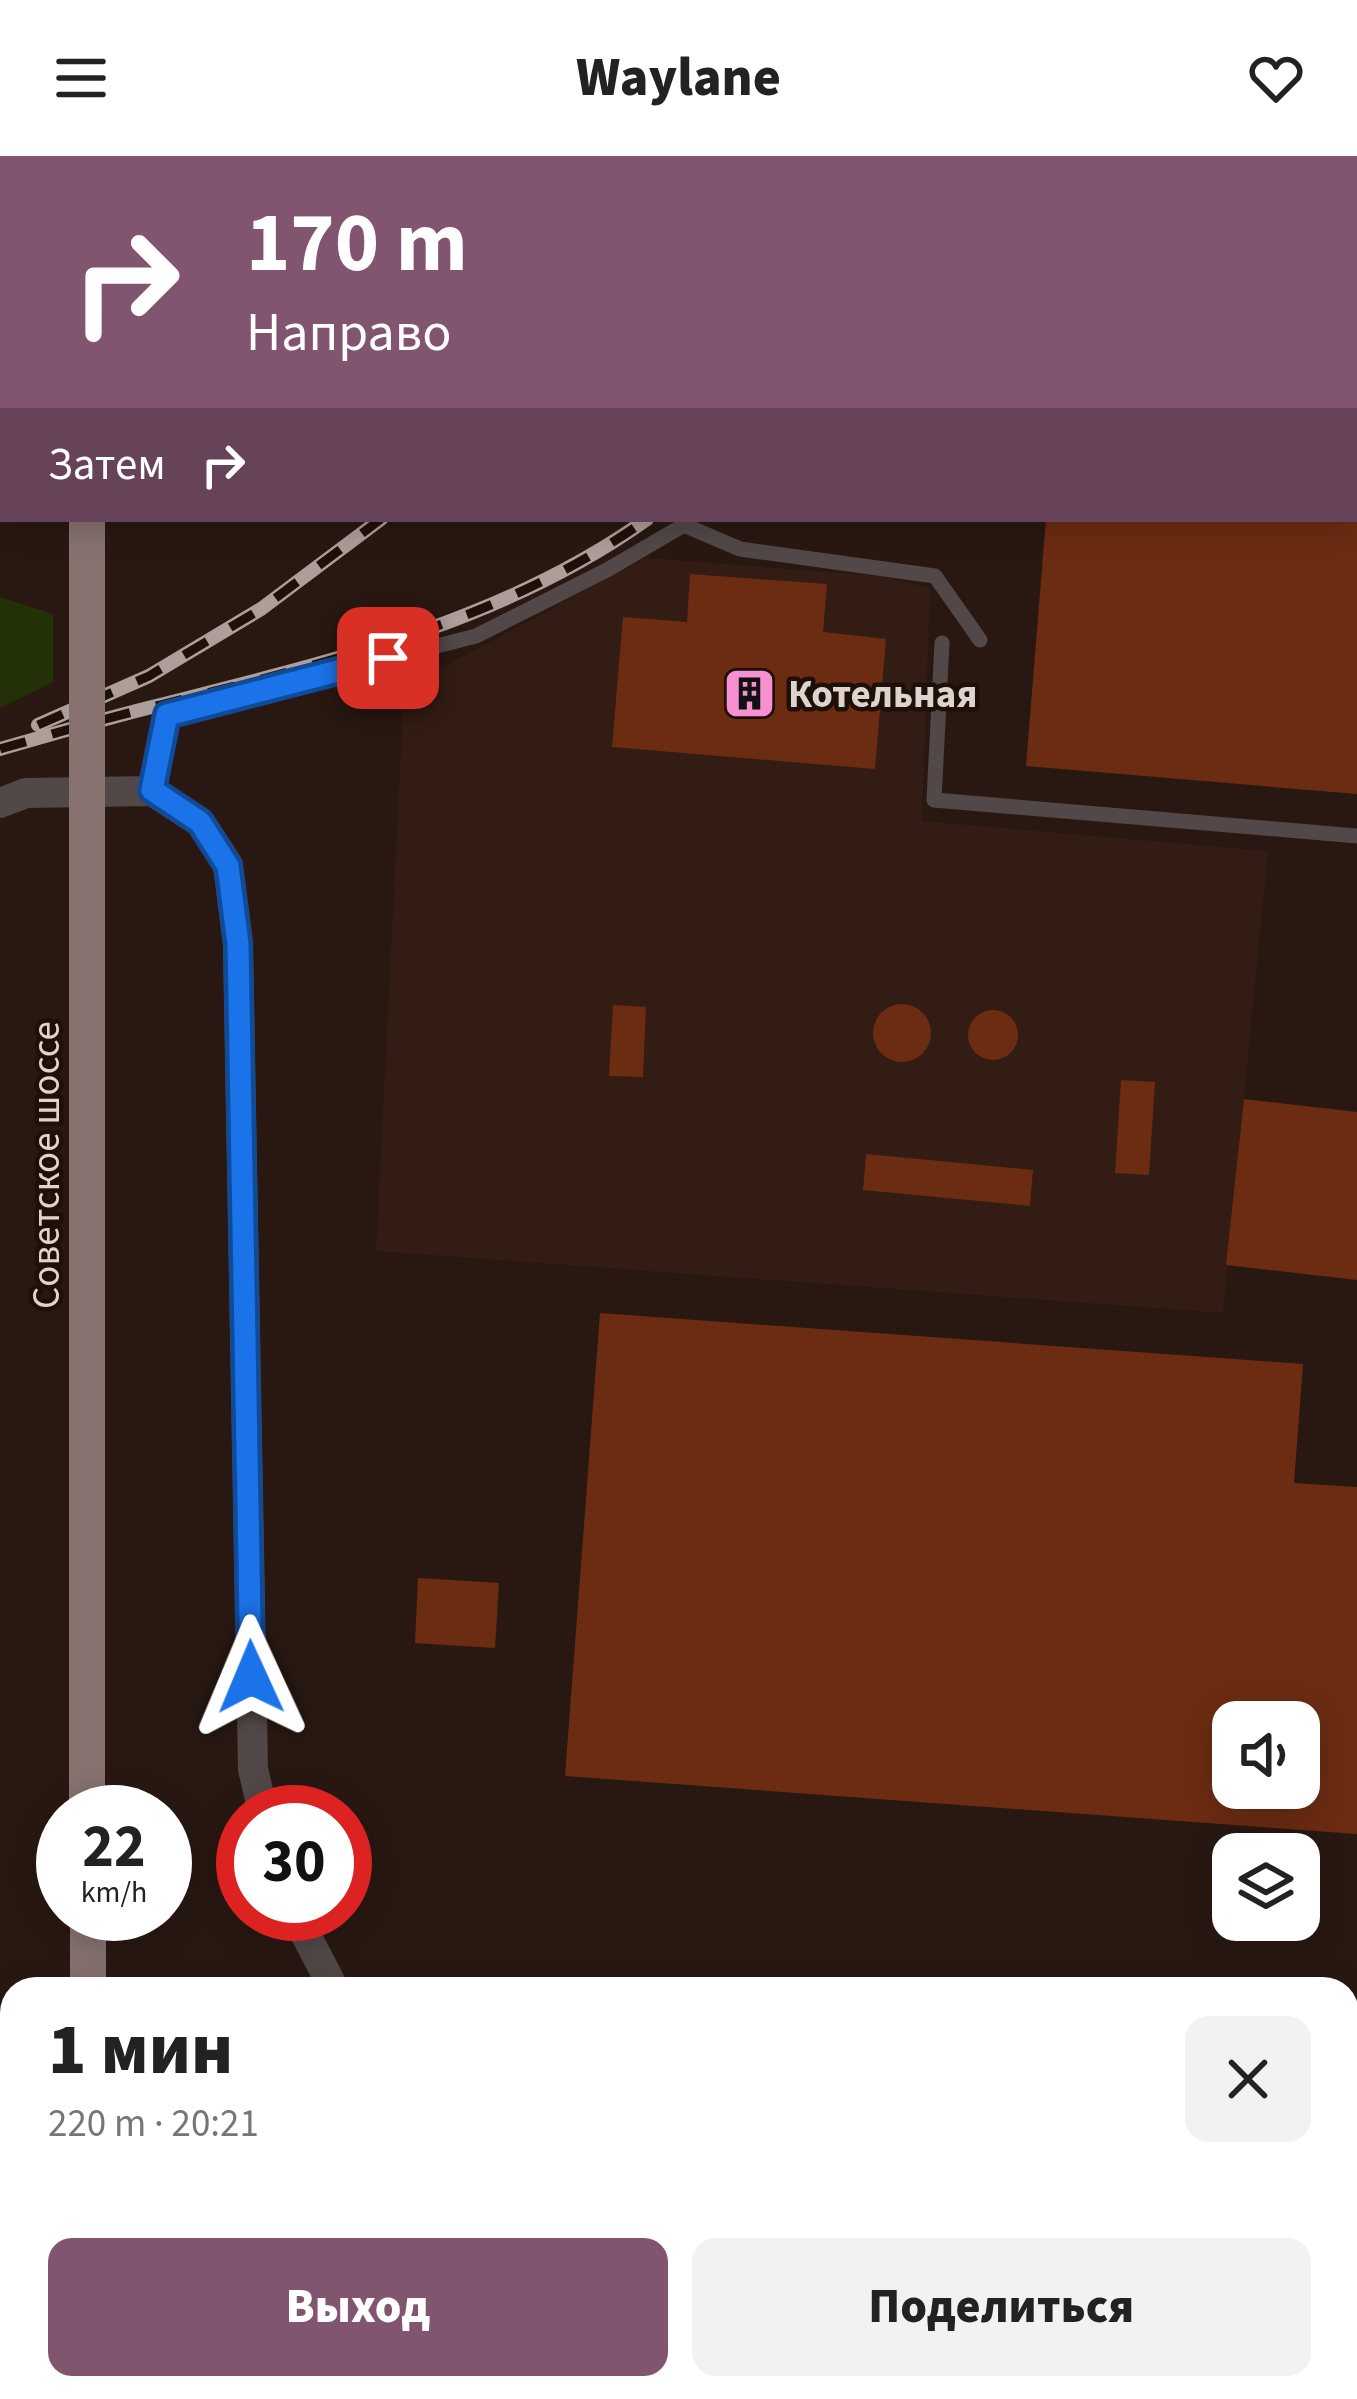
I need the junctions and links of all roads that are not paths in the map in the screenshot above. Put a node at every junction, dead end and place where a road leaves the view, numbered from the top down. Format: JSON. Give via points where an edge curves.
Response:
{"nodes":[{"id":1,"x":87,"y":522,"type":"edge"},
{"id":2,"x":980,"y":640,"type":"dead end"},
{"id":3,"x":942,"y":643,"type":"dead end"},
{"id":4,"x":152,"y":790,"type":"junction"},
{"id":5,"x":0,"y":803,"type":"edge"},
{"id":6,"x":1357,"y":836,"type":"edge"},
{"id":7,"x":87,"y":1785,"type":"edge"},
{"id":8,"x":257,"y":1785,"type":"edge"},
{"id":9,"x":88,"y":1941,"type":"edge"},
{"id":10,"x":309,"y":1941,"type":"edge"},
{"id":11,"x":88,"y":1977,"type":"edge"},
{"id":12,"x":328,"y":1977,"type":"edge"}],
"edges":[{"from":1,"to":7,"type":"main road","name":"Советское шоссе","bridge":true},
{"from":2,"to":4,"type":"lane","via":[[935,576],[740,549],[684,525],[476,636],[167,715]]},
{"from":3,"to":6,"type":"lane","via":[[934,800]]},
{"from":4,"to":5,"type":"street","via":[[26,793]]},
{"from":4,"to":8,"type":"street","via":[[200,822],[228,866],[238,944]]},
{"from":9,"to":11,"type":"main road"},
{"from":10,"to":12,"type":"street"}]}
